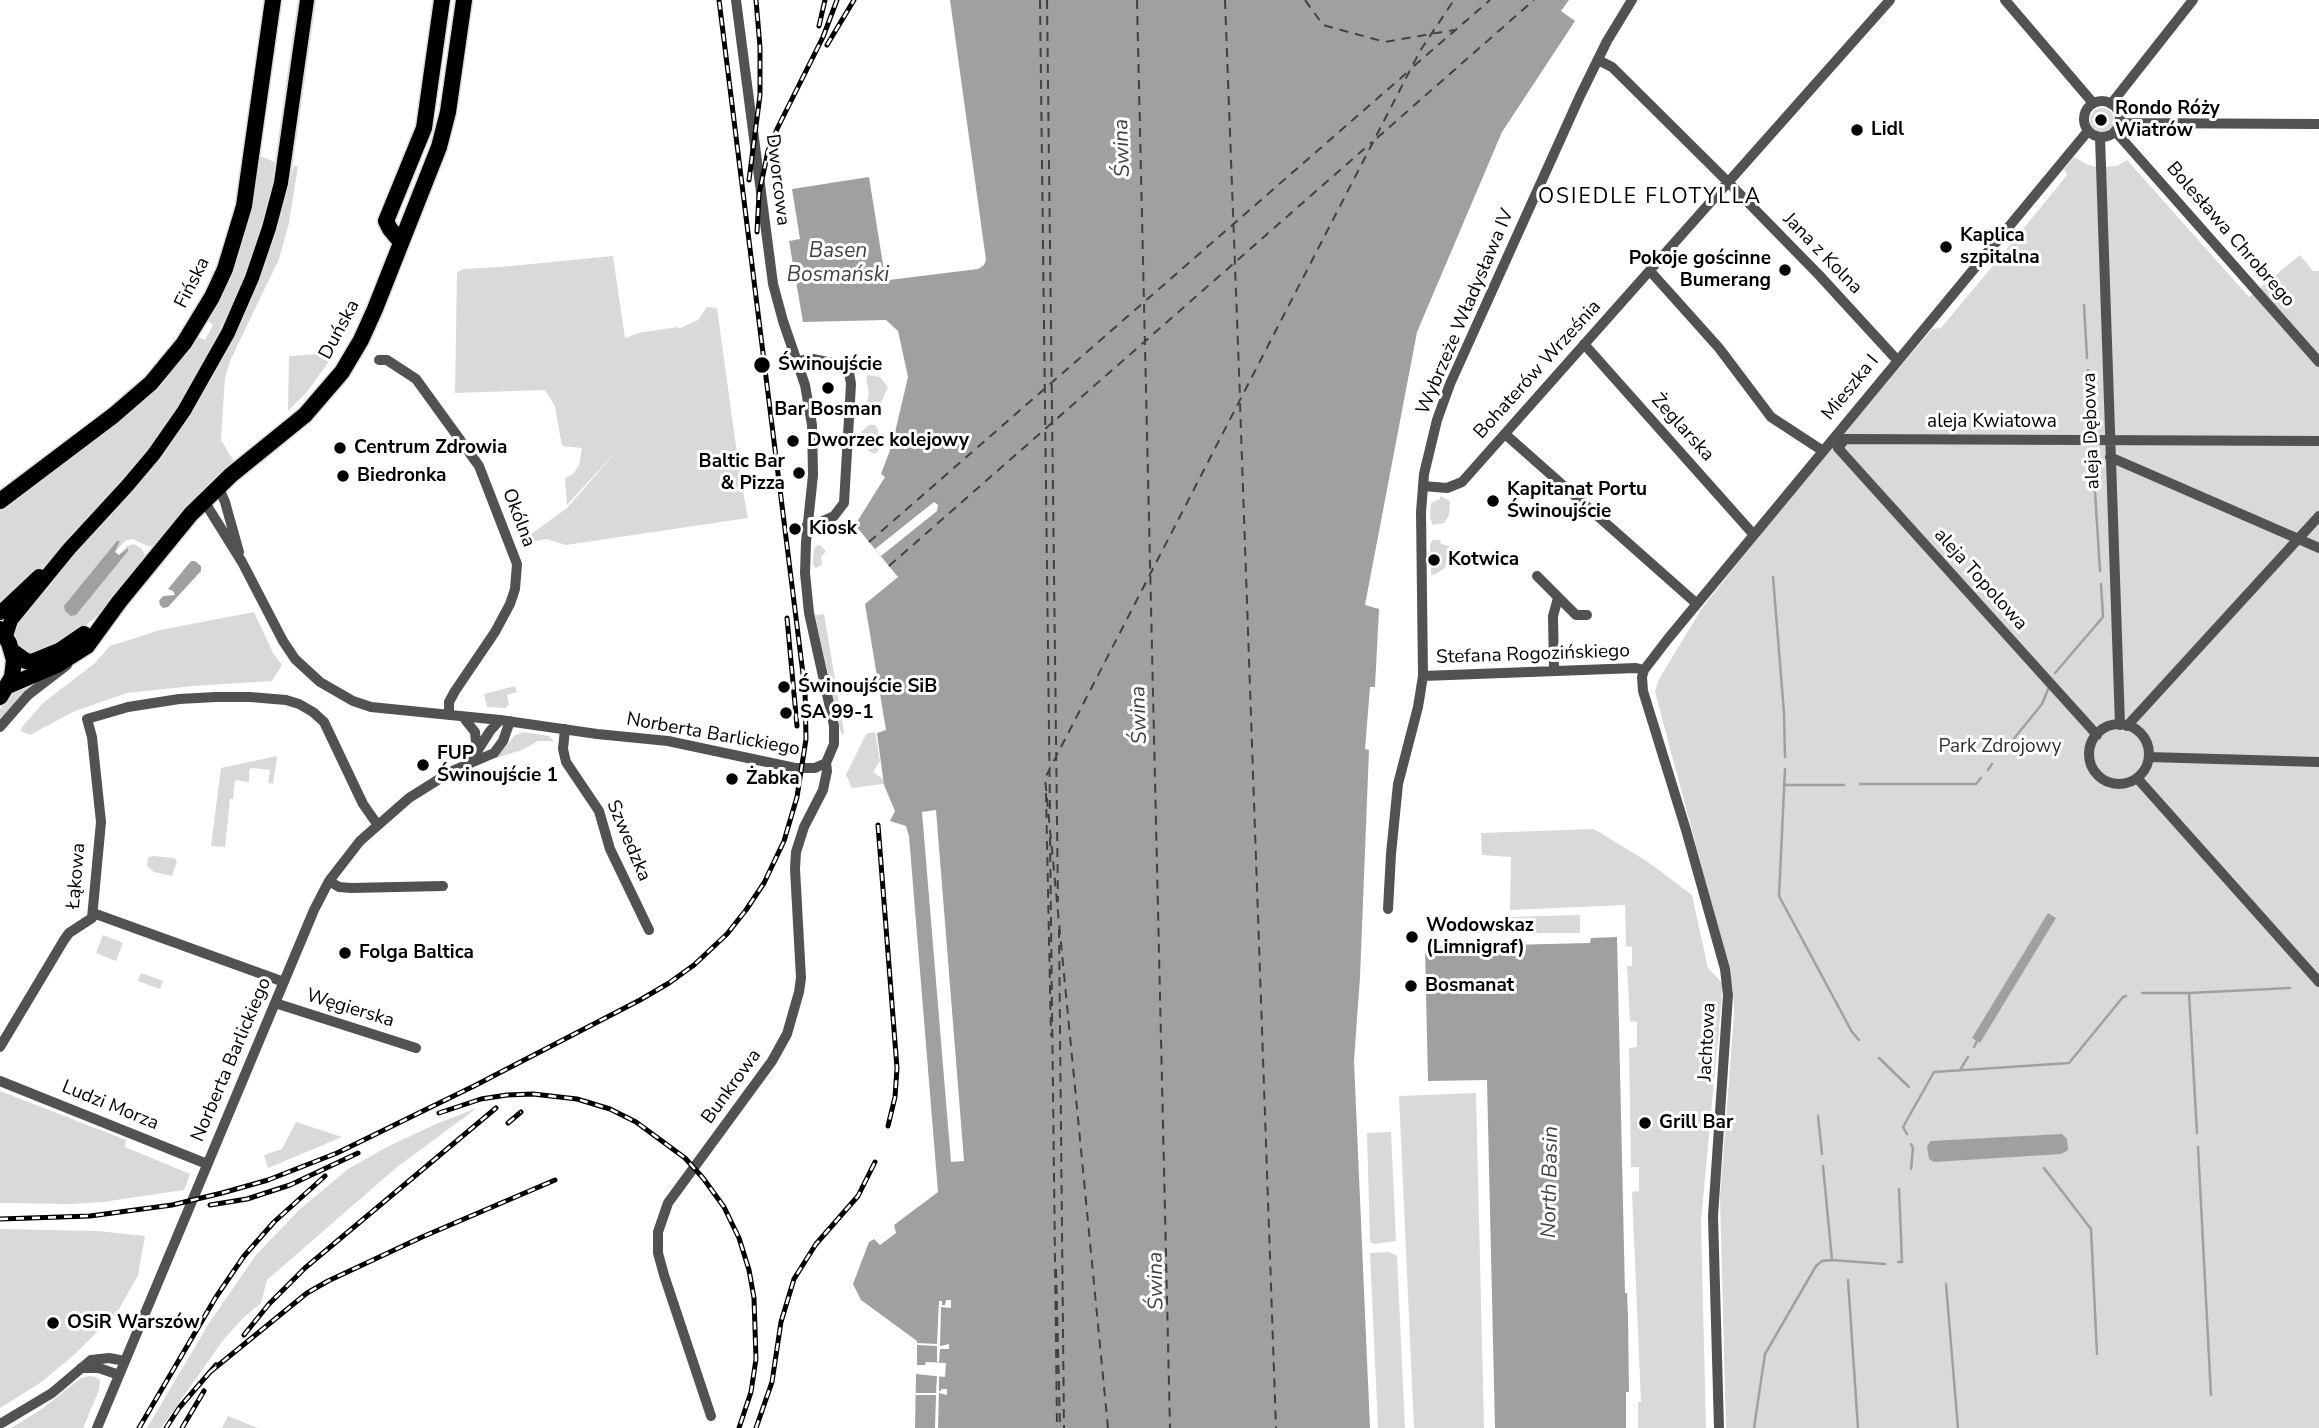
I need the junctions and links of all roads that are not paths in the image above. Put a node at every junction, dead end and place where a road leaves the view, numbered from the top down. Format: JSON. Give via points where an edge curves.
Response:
{"nodes":[{"id":1,"x":274,"y":0,"type":"edge"},
{"id":2,"x":307,"y":0,"type":"edge"},
{"id":3,"x":442,"y":0,"type":"edge"},
{"id":4,"x":464,"y":0,"type":"edge"},
{"id":5,"x":736,"y":0,"type":"edge"},
{"id":6,"x":1632,"y":0,"type":"edge"},
{"id":7,"x":1890,"y":0,"type":"edge"},
{"id":8,"x":2005,"y":0,"type":"edge"},
{"id":9,"x":2193,"y":0,"type":"edge"},
{"id":10,"x":1598,"y":60,"type":"junction"},
{"id":11,"x":2094,"y":103,"type":"junction"},
{"id":12,"x":2111,"y":104,"type":"junction"},
{"id":13,"x":2319,"y":124,"type":"edge"},
{"id":14,"x":2117,"y":127,"type":"junction"},
{"id":15,"x":2088,"y":131,"type":"junction"},
{"id":16,"x":2100,"y":137,"type":"junction"},
{"id":17,"x":1727,"y":181,"type":"junction"},
{"id":18,"x":401,"y":242,"type":"junction"},
{"id":19,"x":1650,"y":271,"type":"junction"},
{"id":20,"x":1584,"y":344,"type":"junction"},
{"id":21,"x":379,"y":360,"type":"dead end"},
{"id":22,"x":1898,"y":360,"type":"junction"},
{"id":23,"x":797,"y":361,"type":"junction"},
{"id":24,"x":2319,"y":362,"type":"edge"},
{"id":25,"x":1505,"y":434,"type":"junction"},
{"id":26,"x":2110,"y":440,"type":"junction"},
{"id":27,"x":2319,"y":440,"type":"edge"},
{"id":28,"x":1838,"y":448,"type":"joint"},
{"id":29,"x":1823,"y":451,"type":"junction"},
{"id":30,"x":2110,"y":457,"type":"junction"},
{"id":31,"x":218,"y":486,"type":"junction"},
{"id":32,"x":1423,"y":486,"type":"junction"},
{"id":33,"x":204,"y":500,"type":"junction"},
{"id":34,"x":0,"y":501,"type":"edge"},
{"id":35,"x":2319,"y":516,"type":"edge"},
{"id":36,"x":807,"y":525,"type":"junction"},
{"id":37,"x":1754,"y":535,"type":"junction"},
{"id":38,"x":2298,"y":539,"type":"junction"},
{"id":39,"x":2319,"y":548,"type":"edge"},
{"id":40,"x":69,"y":549,"type":"junction"},
{"id":41,"x":242,"y":562,"type":"junction"},
{"id":42,"x":1536,"y":576,"type":"dead end"},
{"id":43,"x":1558,"y":598,"type":"junction"},
{"id":44,"x":119,"y":602,"type":"junction"},
{"id":45,"x":1697,"y":604,"type":"junction"},
{"id":46,"x":0,"y":613,"type":"edge"},
{"id":47,"x":1587,"y":615,"type":"dead end"},
{"id":48,"x":6,"y":639,"type":"edge"},
{"id":49,"x":87,"y":646,"type":"junction"},
{"id":50,"x":1644,"y":670,"type":"junction"},
{"id":51,"x":1554,"y":671,"type":"junction"},
{"id":52,"x":1423,"y":676,"type":"junction"},
{"id":53,"x":4,"y":691,"type":"edge"},
{"id":54,"x":449,"y":715,"type":"junction"},
{"id":55,"x":463,"y":717,"type":"junction"},
{"id":56,"x":505,"y":721,"type":"junction"},
{"id":57,"x":2123,"y":725,"type":"junction"},
{"id":58,"x":0,"y":727,"type":"edge"},
{"id":59,"x":565,"y":729,"type":"junction"},
{"id":60,"x":2097,"y":735,"type":"junction"},
{"id":61,"x":474,"y":757,"type":"junction"},
{"id":62,"x":2149,"y":757,"type":"junction"},
{"id":63,"x":2319,"y":762,"type":"edge"},
{"id":64,"x":826,"y":763,"type":"junction"},
{"id":65,"x":2137,"y":778,"type":"junction"},
{"id":66,"x":377,"y":824,"type":"junction"},
{"id":67,"x":329,"y":881,"type":"junction"},
{"id":68,"x":443,"y":886,"type":"dead end"},
{"id":69,"x":1388,"y":909,"type":"dead end"},
{"id":70,"x":93,"y":913,"type":"junction"},
{"id":71,"x":649,"y":930,"type":"dead end"},
{"id":72,"x":284,"y":982,"type":"junction"},
{"id":73,"x":2319,"y":982,"type":"edge"},
{"id":74,"x":275,"y":1003,"type":"junction"},
{"id":75,"x":0,"y":1047,"type":"edge"},
{"id":76,"x":416,"y":1048,"type":"dead end"},
{"id":77,"x":0,"y":1081,"type":"edge"},
{"id":78,"x":207,"y":1164,"type":"junction"},
{"id":79,"x":125,"y":1361,"type":"junction"},
{"id":80,"x":81,"y":1368,"type":"junction"},
{"id":81,"x":119,"y":1376,"type":"junction"},
{"id":82,"x":711,"y":1416,"type":"dead end"},
{"id":83,"x":0,"y":1424,"type":"edge"},
{"id":84,"x":97,"y":1428,"type":"edge"},
{"id":85,"x":1719,"y":1428,"type":"edge"}],
"edges":[{"from":1,"to":34,"type":"highway","name":"Fińska","via":[[244,206],[232,251],[212,297],[184,343],[151,383]]},
{"from":2,"to":40,"type":"main road","via":[[281,183],[239,309],[184,411],[127,486]]},
{"from":3,"to":18,"type":"highway","via":[[424,128],[387,221]]},
{"from":4,"to":18,"type":"highway","name":"Duńska","via":[[444,131]]},
{"from":5,"to":23,"type":"street","name":"Dworcowa","via":[[773,284]]},
{"from":6,"to":10,"type":"street","name":"Wybrzeże Władysława IV"},
{"from":7,"to":17,"type":"street","name":"Bohaterów Września"},
{"from":8,"to":11,"type":"street"},
{"from":9,"to":12,"type":"street"},
{"from":10,"to":17,"type":"street","name":"Jana z Kolna","via":[[1612,67]]},
{"from":10,"to":32,"type":"street","name":"Wybrzeże Władysława IV","via":[[1450,384]]},
{"from":11,"to":12,"type":"street"},
{"from":11,"to":15,"type":"street","via":[[2085,114]]},
{"from":12,"to":14,"type":"street","via":[[2117,110]]},
{"from":13,"to":14,"type":"street"},
{"from":14,"to":16,"type":"street"},
{"from":14,"to":24,"type":"street","name":"Bolesława Chrobrego"},
{"from":15,"to":16,"type":"street"},
{"from":15,"to":22,"type":"street","name":"Mieszka I"},
{"from":16,"to":26,"type":"street","name":"aleja Dębowa"},
{"from":17,"to":19,"type":"street","name":"Bohaterów Września"},
{"from":17,"to":22,"type":"street","name":"Jana z Kolna"},
{"from":18,"to":31,"type":"highway","name":"Duńska","via":[[361,340],[335,381],[305,415]]},
{"from":19,"to":20,"type":"street","name":"Bohaterów Września"},
{"from":19,"to":29,"type":"street","via":[[1719,348],[1771,417]]},
{"from":20,"to":25,"type":"street","name":"Bohaterów Września"},
{"from":20,"to":37,"type":"street","name":"Żeglarska"},
{"from":21,"to":54,"type":"street","name":"Okólna","via":[[387,360],[416,379],[479,466],[517,564],[510,604],[449,702]]},
{"from":22,"to":29,"type":"street","name":"Mieszka I"},
{"from":23,"to":36,"type":"street","name":"Dworcowa","via":[[812,425]]},
{"from":23,"to":36,"type":"street","via":[[842,365],[852,384],[844,503],[834,516]]},
{"from":25,"to":32,"type":"street","name":"Bohaterów Września","via":[[1458,485]]},
{"from":25,"to":45,"type":"street"},
{"from":26,"to":27,"type":"street","name":"aleja Kwiatowa"},
{"from":26,"to":28,"type":"street","name":"aleja Kwiatowa","via":[[1845,439]]},
{"from":26,"to":30,"type":"street","name":"aleja Dębowa"},
{"from":28,"to":60,"type":"street","name":"aleja Topolowa"},
{"from":29,"to":37,"type":"street","name":"Mieszka I"},
{"from":30,"to":38,"type":"street"},
{"from":30,"to":57,"type":"street","name":"aleja Dębowa"},
{"from":31,"to":33,"type":"highway","name":"Duńska"},
{"from":31,"to":41,"type":"street"},
{"from":32,"to":52,"type":"street","name":"Wybrzeże Władysława IV"},
{"from":33,"to":41,"type":"street"},
{"from":33,"to":44,"type":"highway","name":"Duńska"},
{"from":35,"to":38,"type":"street"},
{"from":36,"to":64,"type":"street","name":"Dworcowa","via":[[809,613],[834,726],[834,744]]},
{"from":37,"to":45,"type":"street","name":"Mieszka I"},
{"from":38,"to":39,"type":"street"},
{"from":38,"to":57,"type":"street"},
{"from":40,"to":46,"type":"main road"},
{"from":40,"to":48,"type":"main road","via":[[11,620]]},
{"from":41,"to":54,"type":"street","via":[[282,641],[320,682],[371,707]]},
{"from":42,"to":43,"type":"street"},
{"from":43,"to":47,"type":"street","via":[[1576,615]]},
{"from":43,"to":51,"type":"street","via":[[1553,616]]},
{"from":44,"to":48,"type":"highway","name":"Duńska","via":[[73,642],[44,658],[26,662]]},
{"from":44,"to":49,"type":"highway","name":"Duńska"},
{"from":45,"to":50,"type":"street","name":"Mieszka I"},
{"from":48,"to":53,"type":"highway","via":[[13,669]]},
{"from":49,"to":53,"type":"highway","name":"Duńska"},
{"from":49,"to":58,"type":"street","via":[[28,695]]},
{"from":50,"to":51,"type":"street","name":"Stefana Rogozińskiego"},
{"from":50,"to":85,"type":"street","name":"Jachtowa","via":[[1643,691],[1725,969],[1728,995],[1713,1216]]},
{"from":51,"to":52,"type":"street","name":"Stefana Rogozińskiego"},
{"from":52,"to":69,"type":"street","name":"Wybrzeże Władysława IV","via":[[1398,784]]},
{"from":54,"to":55,"type":"street","name":"Norberta Barlickiego"},
{"from":55,"to":56,"type":"street","name":"Norberta Barlickiego"},
{"from":55,"to":61,"type":"street","via":[[475,733]]},
{"from":56,"to":59,"type":"street","name":"Norberta Barlickiego"},
{"from":56,"to":61,"type":"street","name":"Norberta Barlickiego","via":[[490,731]]},
{"from":56,"to":61,"type":"street","name":"Norberta Barlickiego","via":[[503,741],[494,753]]},
{"from":57,"to":60,"type":"street"},
{"from":57,"to":62,"type":"street","via":[[2141,734]]},
{"from":59,"to":64,"type":"street","name":"Norberta Barlickiego","via":[[668,741],[795,768]]},
{"from":59,"to":71,"type":"street","name":"Szwedzka","via":[[565,758],[599,811],[610,849]]},
{"from":60,"to":65,"type":"street","via":[[2089,755],[2098,776],[2120,784]]},
{"from":61,"to":66,"type":"street","name":"Norberta Barlickiego","via":[[420,790]]},
{"from":62,"to":63,"type":"street"},
{"from":62,"to":65,"type":"street"},
{"from":64,"to":82,"type":"street","name":"Bunkrowa","via":[[822,790],[796,852],[801,978],[787,1034],[668,1203],[658,1232],[663,1275]]},
{"from":65,"to":73,"type":"street"},
{"from":66,"to":67,"type":"street","name":"Norberta Barlickiego"},
{"from":66,"to":70,"type":"street","name":"Łąkowa","via":[[324,722],[299,704],[250,697],[178,699],[87,719],[101,822]]},
{"from":67,"to":68,"type":"street","via":[[351,888]]},
{"from":67,"to":72,"type":"street","name":"Norberta Barlickiego"},
{"from":70,"to":72,"type":"street"},
{"from":70,"to":75,"type":"street","name":"Łąkowa","via":[[64,940]]},
{"from":72,"to":74,"type":"street","name":"Norberta Barlickiego"},
{"from":74,"to":76,"type":"street","name":"Węgierska"},
{"from":74,"to":78,"type":"street","name":"Norberta Barlickiego"},
{"from":77,"to":78,"type":"street","name":"Ludzi Morza"},
{"from":78,"to":79,"type":"street","name":"Norberta Barlickiego"},
{"from":79,"to":80,"type":"street","via":[[91,1360]]},
{"from":79,"to":81,"type":"street","name":"Norberta Barlickiego"},
{"from":80,"to":81,"type":"street","via":[[99,1368]]},
{"from":80,"to":83,"type":"street","via":[[52,1393]]},
{"from":81,"to":84,"type":"street","name":"Norberta Barlickiego"}]}
